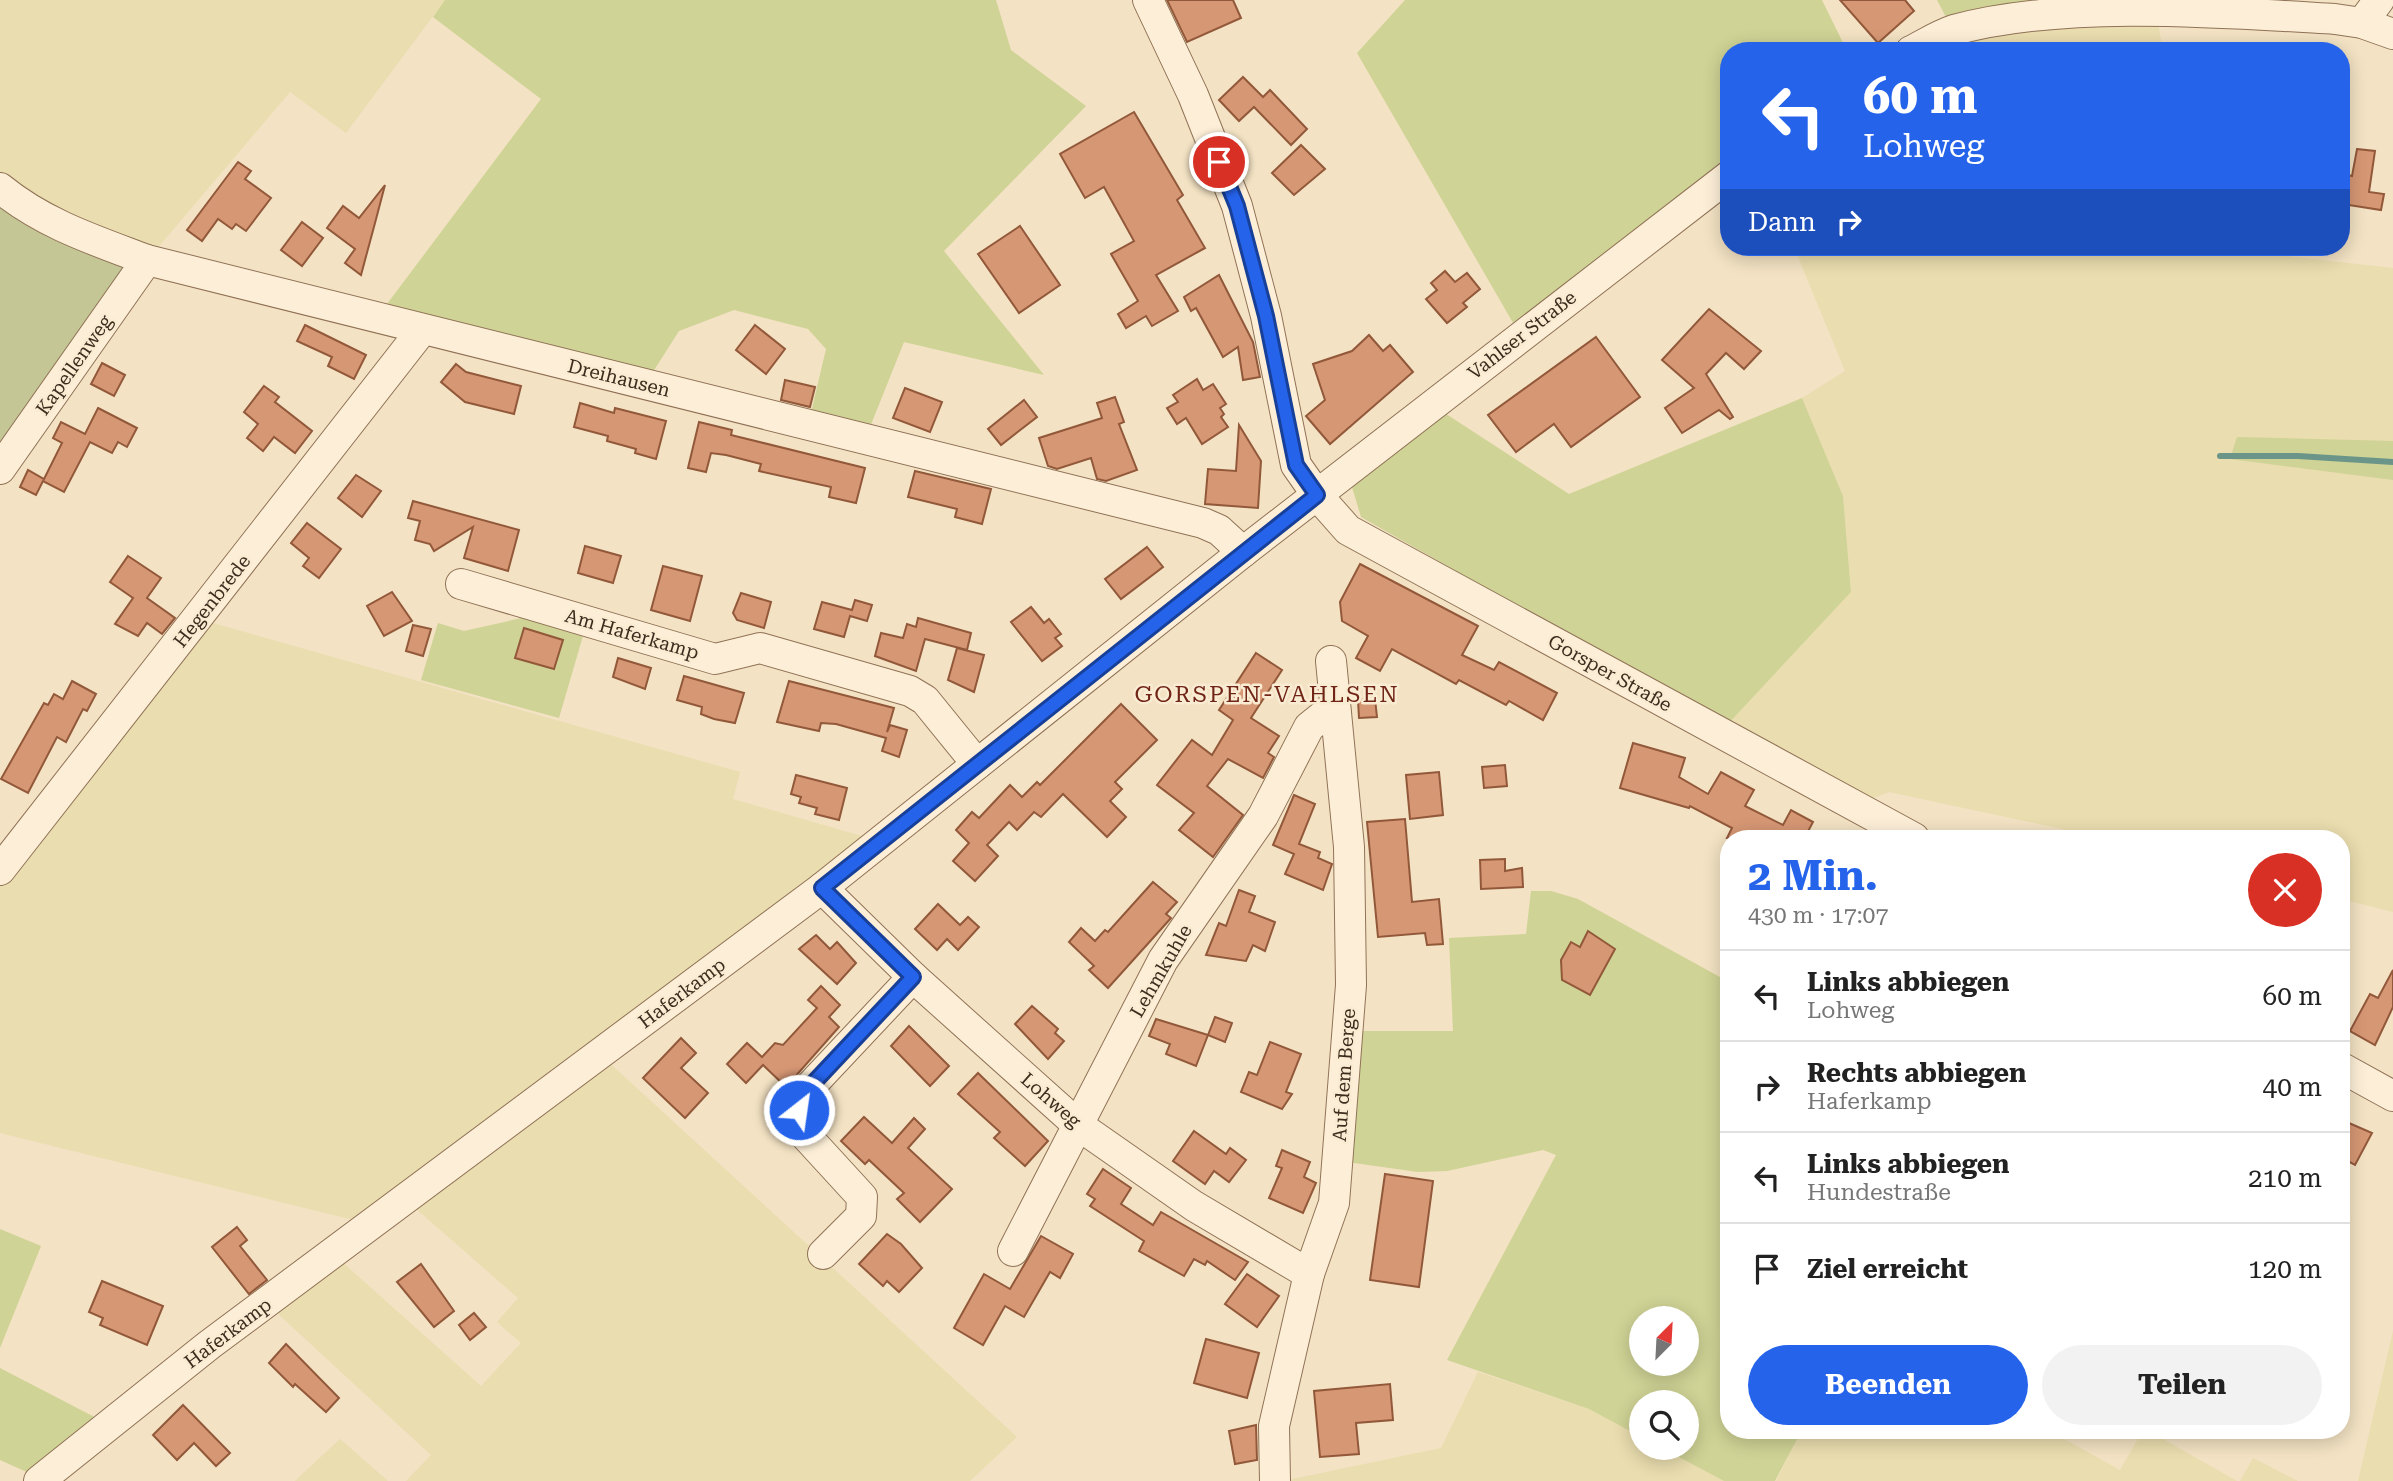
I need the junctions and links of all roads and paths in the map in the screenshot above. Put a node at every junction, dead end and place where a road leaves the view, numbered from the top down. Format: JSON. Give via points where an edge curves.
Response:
{"nodes":[{"id":1,"x":1148,"y":0,"type":"edge"},
{"id":2,"x":2371,"y":11,"type":"edge"},
{"id":3,"x":2393,"y":34,"type":"edge"},
{"id":4,"x":1929,"y":42,"type":"edge"},
{"id":5,"x":1720,"y":183,"type":"edge"},
{"id":6,"x":0,"y":188,"type":"edge"},
{"id":7,"x":147,"y":260,"type":"junction"},
{"id":8,"x":422,"y":330,"type":"junction"},
{"id":9,"x":0,"y":469,"type":"edge"},
{"id":10,"x":1317,"y":495,"type":"junction"},
{"id":11,"x":1243,"y":552,"type":"junction"},
{"id":12,"x":461,"y":584,"type":"dead end"},
{"id":13,"x":1331,"y":662,"type":"dead end"},
{"id":14,"x":1336,"y":715,"type":"junction"},
{"id":15,"x":977,"y":764,"type":"junction"},
{"id":16,"x":1898,"y":830,"type":"edge"},
{"id":17,"x":0,"y":870,"type":"edge"},
{"id":18,"x":822,"y":888,"type":"junction"},
{"id":19,"x":913,"y":977,"type":"junction"},
{"id":20,"x":2350,"y":1072,"type":"edge"},
{"id":21,"x":2393,"y":1096,"type":"edge"},
{"id":22,"x":1078,"y":1125,"type":"junction"},
{"id":23,"x":1013,"y":1251,"type":"dead end"},
{"id":24,"x":823,"y":1254,"type":"dead end"},
{"id":25,"x":1309,"y":1274,"type":"junction"},
{"id":26,"x":39,"y":1481,"type":"edge"},
{"id":27,"x":1275,"y":1481,"type":"edge"}],
"edges":[{"from":1,"to":10,"type":"street","name":"Gorsper Straße","via":[[1193,95],[1237,206],[1266,316],[1296,465]]},
{"from":2,"to":3,"type":"street"},
{"from":2,"to":4,"type":"street","via":[[2118,6],[2032,11],[1954,29]]},
{"from":5,"to":10,"type":"street","name":"Vahlser Straße"},
{"from":6,"to":7,"type":"street","name":"Dreihausen","via":[[58,226]]},
{"from":7,"to":8,"type":"street","name":"Dreihausen"},
{"from":7,"to":9,"type":"street","name":"Kapellenweg"},
{"from":8,"to":11,"type":"street","name":"Dreihausen","via":[[1203,523],[1219,530]]},
{"from":8,"to":17,"type":"street","name":"Hegenbrede"},
{"from":10,"to":11,"type":"street","name":"Haferkamp"},
{"from":10,"to":16,"type":"street","name":"Gorsper Straße","via":[[1348,530]]},
{"from":11,"to":15,"type":"street","name":"Haferkamp"},
{"from":12,"to":15,"type":"street","name":"Am Haferkamp","via":[[715,659],[760,648],[910,691],[925,700]]},
{"from":13,"to":14,"type":"street","name":"Auf dem Berge"},
{"from":14,"to":22,"type":"street","name":"Lehmkuhle","via":[[1324,715],[1309,727],[1263,816],[1163,960]]},
{"from":14,"to":25,"type":"street","name":"Auf dem Berge","via":[[1349,847],[1351,985],[1334,1203]]},
{"from":15,"to":18,"type":"street","name":"Haferkamp"},
{"from":18,"to":19,"type":"street","name":"Lohweg"},
{"from":18,"to":26,"type":"street","name":"Haferkamp","via":[[209,1345]]},
{"from":19,"to":22,"type":"street","name":"Lohweg"},
{"from":19,"to":24,"type":"street","via":[[803,1094],[796,1125],[862,1197],[861,1216]]},
{"from":20,"to":21,"type":"street"},
{"from":22,"to":23,"type":"street","name":"Lehmkuhle"},
{"from":22,"to":25,"type":"street","name":"Lohweg","via":[[1194,1206]]},
{"from":25,"to":27,"type":"street","name":"Auf dem Berge","via":[[1274,1426]]}]}
